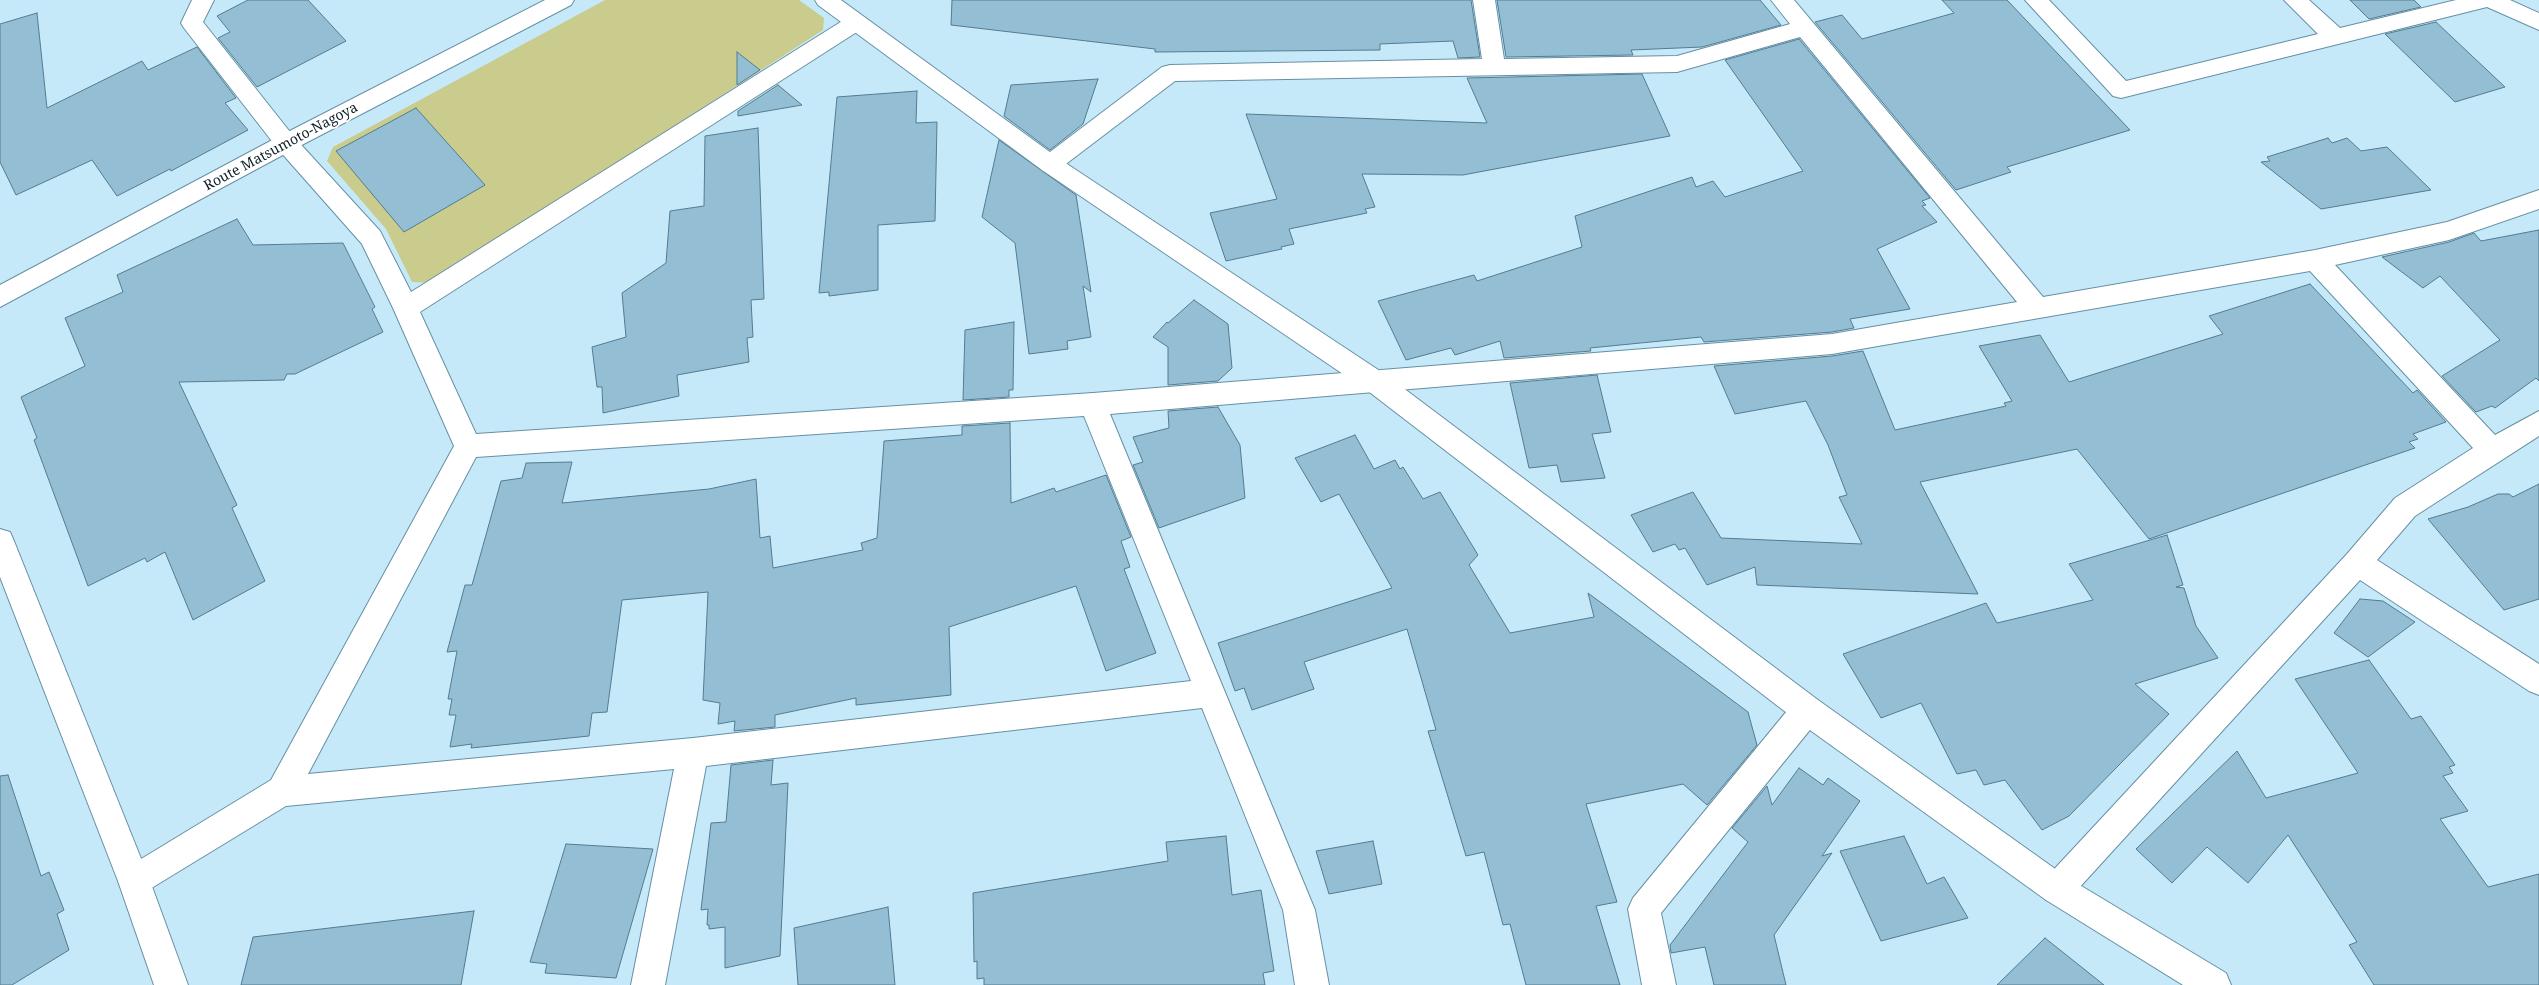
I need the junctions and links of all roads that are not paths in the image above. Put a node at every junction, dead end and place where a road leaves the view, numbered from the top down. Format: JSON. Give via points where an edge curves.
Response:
{"nodes":[{"id":1,"x":203,"y":0,"type":"edge"},
{"id":2,"x":562,"y":0,"type":"edge"},
{"id":3,"x":826,"y":0,"type":"edge"},
{"id":4,"x":1484,"y":0,"type":"edge"},
{"id":5,"x":1782,"y":0,"type":"edge"},
{"id":6,"x":2036,"y":0,"type":"edge"},
{"id":7,"x":2295,"y":0,"type":"edge"},
{"id":8,"x":2489,"y":0,"type":"edge"},
{"id":9,"x":2539,"y":22,"type":"edge"},
{"id":10,"x":855,"y":23,"type":"junction"},
{"id":11,"x":1804,"y":28,"type":"junction"},
{"id":12,"x":2335,"y":36,"type":"junction"},
{"id":13,"x":1494,"y":67,"type":"junction"},
{"id":14,"x":286,"y":144,"type":"junction"},
{"id":15,"x":1050,"y":164,"type":"junction"},
{"id":16,"x":2539,"y":199,"type":"edge"},
{"id":17,"x":2316,"y":260,"type":"junction"},
{"id":18,"x":0,"y":296,"type":"edge"},
{"id":19,"x":2036,"y":307,"type":"junction"},
{"id":20,"x":406,"y":308,"type":"junction"},
{"id":21,"x":1376,"y":383,"type":"junction"},
{"id":22,"x":1093,"y":404,"type":"junction"},
{"id":23,"x":2539,"y":422,"type":"edge"},
{"id":24,"x":468,"y":446,"type":"junction"},
{"id":25,"x":2492,"y":450,"type":"junction"},
{"id":26,"x":0,"y":541,"type":"edge"},
{"id":27,"x":2357,"y":563,"type":"junction"},
{"id":28,"x":2539,"y":681,"type":"edge"},
{"id":29,"x":1210,"y":693,"type":"junction"},
{"id":30,"x":1807,"y":710,"type":"junction"},
{"id":31,"x":692,"y":753,"type":"junction"},
{"id":32,"x":282,"y":791,"type":"junction"},
{"id":33,"x":134,"y":881,"type":"junction"},
{"id":34,"x":2056,"y":889,"type":"junction"},
{"id":35,"x":171,"y":985,"type":"edge"},
{"id":36,"x":648,"y":985,"type":"edge"},
{"id":37,"x":1312,"y":985,"type":"edge"},
{"id":38,"x":1659,"y":985,"type":"edge"},
{"id":39,"x":2214,"y":985,"type":"edge"}],
"edges":[{"from":1,"to":14,"type":"street","via":[[192,23]]},
{"from":2,"to":14,"type":"street","name":"Route Matsumoto-Nagoya"},
{"from":3,"to":10,"type":"street"},
{"from":4,"to":13,"type":"street"},
{"from":5,"to":11,"type":"street"},
{"from":6,"to":12,"type":"street","via":[[2120,90]]},
{"from":7,"to":12,"type":"street"},
{"from":8,"to":9,"type":"street"},
{"from":8,"to":12,"type":"street"},
{"from":10,"to":15,"type":"street"},
{"from":10,"to":20,"type":"street"},
{"from":11,"to":13,"type":"street","via":[[1677,64]]},
{"from":11,"to":19,"type":"street"},
{"from":13,"to":15,"type":"street","via":[[1170,73]]},
{"from":14,"to":18,"type":"street","name":"Route Matsumoto-Nagoya"},
{"from":14,"to":20,"type":"street","via":[[370,238]]},
{"from":15,"to":21,"type":"street"},
{"from":16,"to":17,"type":"street","via":[[2449,231]]},
{"from":17,"to":19,"type":"street"},
{"from":17,"to":25,"type":"street"},
{"from":19,"to":21,"type":"street","via":[[1832,344]]},
{"from":20,"to":24,"type":"street"},
{"from":21,"to":22,"type":"street"},
{"from":21,"to":30,"type":"street"},
{"from":22,"to":24,"type":"street"},
{"from":22,"to":29,"type":"street"},
{"from":23,"to":25,"type":"street"},
{"from":24,"to":32,"type":"street"},
{"from":25,"to":27,"type":"street","via":[[2405,507]]},
{"from":26,"to":33,"type":"street"},
{"from":27,"to":28,"type":"street"},
{"from":27,"to":34,"type":"street"},
{"from":29,"to":31,"type":"street"},
{"from":29,"to":37,"type":"street","via":[[1298,910]]},
{"from":30,"to":34,"type":"street"},
{"from":30,"to":38,"type":"street","via":[[1644,909]]},
{"from":31,"to":32,"type":"street"},
{"from":31,"to":36,"type":"street"},
{"from":32,"to":33,"type":"street"},
{"from":33,"to":35,"type":"street"},
{"from":34,"to":39,"type":"street"}]}
